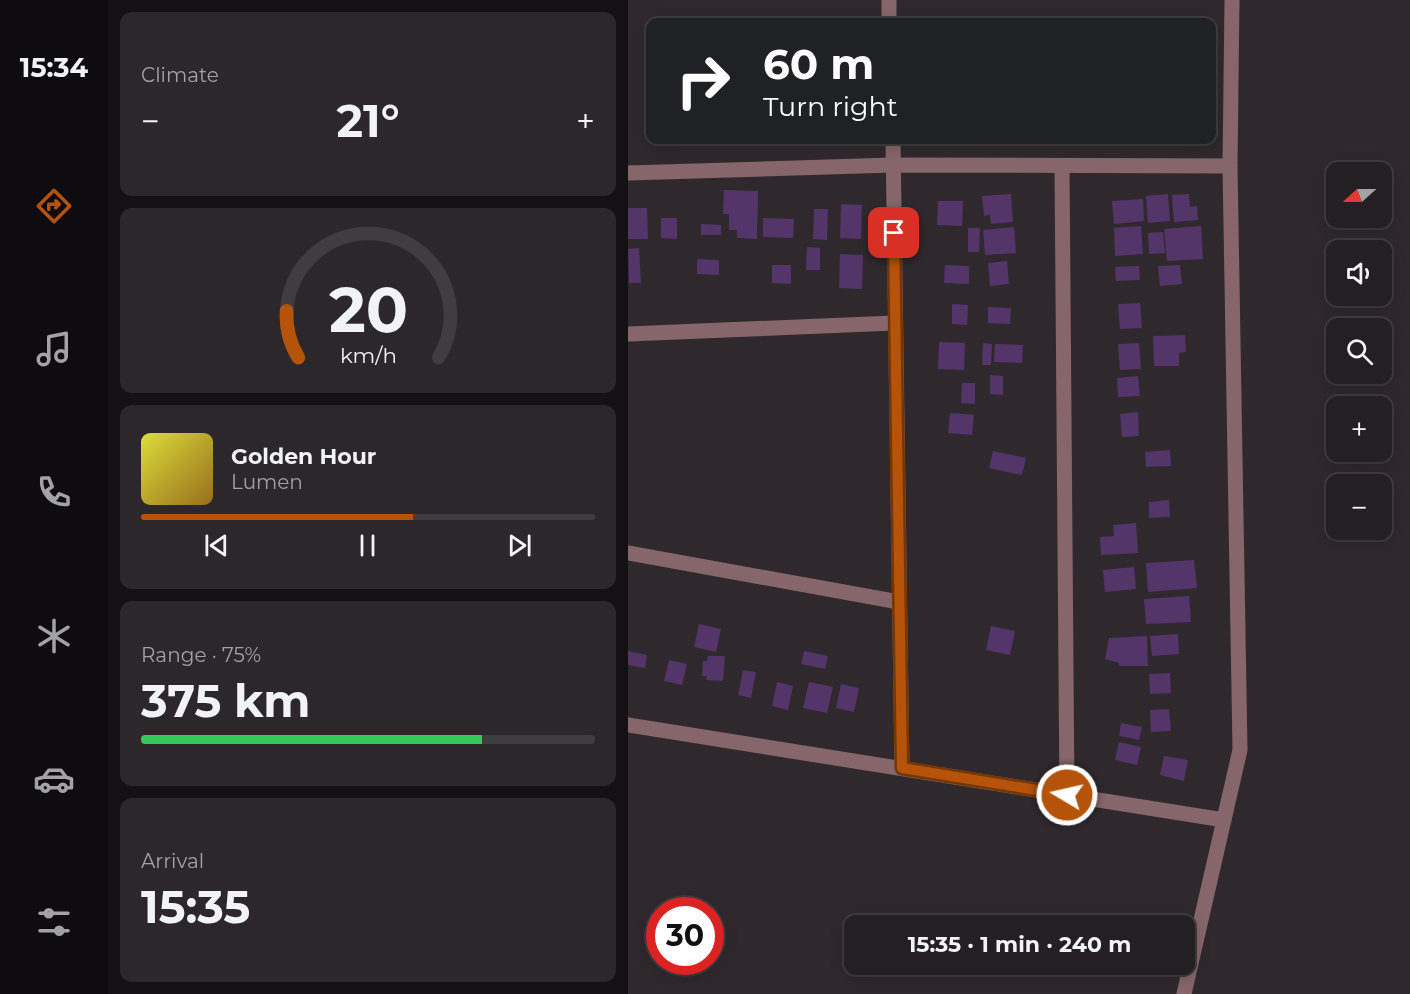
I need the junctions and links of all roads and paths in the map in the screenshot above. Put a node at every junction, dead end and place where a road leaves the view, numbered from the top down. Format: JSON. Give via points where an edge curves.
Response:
{"nodes":[{"id":1,"x":889,"y":0,"type":"edge"},
{"id":2,"x":1232,"y":0,"type":"edge"},
{"id":3,"x":889,"y":18,"type":"edge"},
{"id":4,"x":893,"y":144,"type":"edge"},
{"id":5,"x":893,"y":165,"type":"junction"},
{"id":6,"x":1062,"y":165,"type":"junction"},
{"id":7,"x":1230,"y":166,"type":"junction"},
{"id":8,"x":628,"y":173,"type":"edge"},
{"id":9,"x":894,"y":323,"type":"junction"},
{"id":10,"x":628,"y":334,"type":"edge"},
{"id":11,"x":628,"y":553,"type":"edge"},
{"id":12,"x":899,"y":602,"type":"junction"},
{"id":13,"x":628,"y":725,"type":"edge"},
{"id":14,"x":902,"y":768,"type":"junction"},
{"id":15,"x":1067,"y":795,"type":"junction"},
{"id":16,"x":1224,"y":820,"type":"junction"},
{"id":17,"x":1184,"y":994,"type":"edge"}],
"edges":[{"from":1,"to":3,"type":"street"},
{"from":2,"to":7,"type":"street"},
{"from":4,"to":5,"type":"street"},
{"from":5,"to":6,"type":"street"},
{"from":5,"to":8,"type":"street"},
{"from":5,"to":9,"type":"street"},
{"from":6,"to":7,"type":"street"},
{"from":6,"to":15,"type":"street"},
{"from":7,"to":16,"type":"street","via":[[1240,750]]},
{"from":9,"to":10,"type":"street"},
{"from":9,"to":12,"type":"street"},
{"from":11,"to":12,"type":"street"},
{"from":12,"to":14,"type":"street"},
{"from":13,"to":14,"type":"street"},
{"from":14,"to":15,"type":"street"},
{"from":15,"to":16,"type":"street"},
{"from":16,"to":17,"type":"street"}]}
